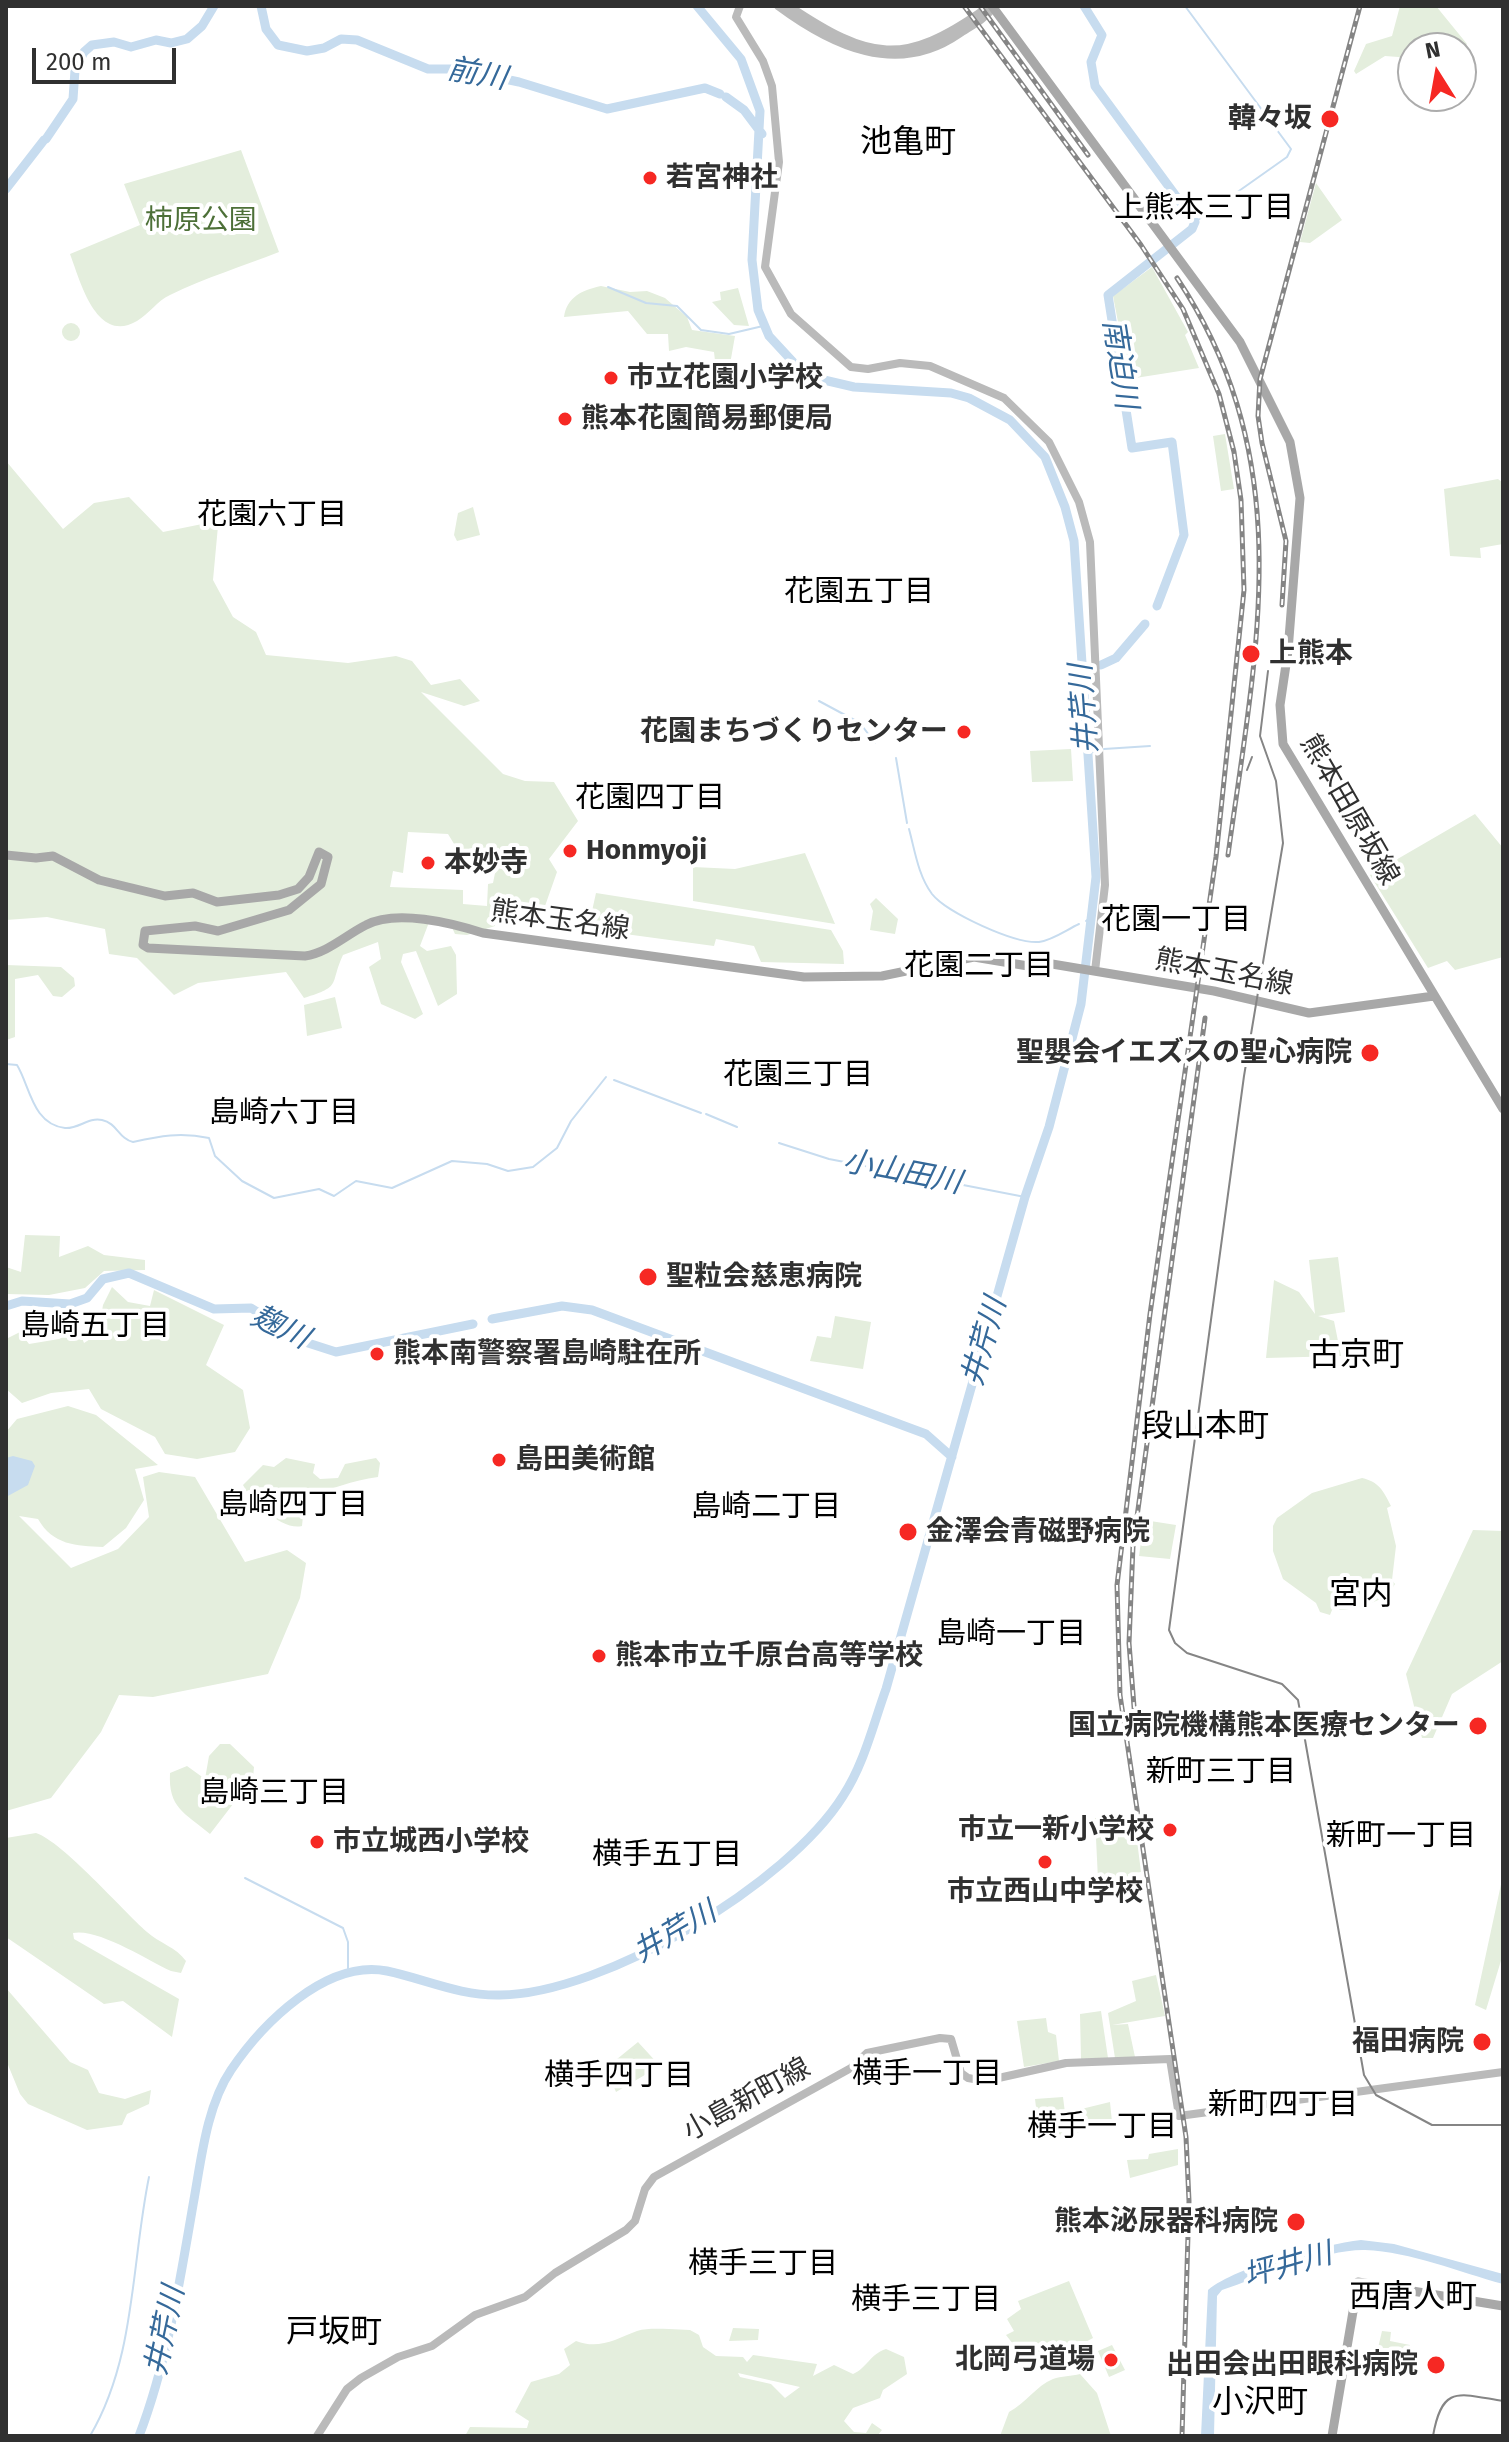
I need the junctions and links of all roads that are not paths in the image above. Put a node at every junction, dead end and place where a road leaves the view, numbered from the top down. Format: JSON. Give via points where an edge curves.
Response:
{"nodes":[{"id":1,"x":740,"y":6,"type":"edge"},
{"id":2,"x":778,"y":6,"type":"edge"},
{"id":3,"x":789,"y":6,"type":"edge"},
{"id":4,"x":992,"y":7,"type":"edge"},
{"id":5,"x":6,"y":855,"type":"edge"},
{"id":6,"x":1094,"y":971,"type":"junction"},
{"id":7,"x":1434,"y":996,"type":"junction"},
{"id":8,"x":1503,"y":1109,"type":"edge"},
{"id":9,"x":1503,"y":2072,"type":"edge"},
{"id":10,"x":1503,"y":2306,"type":"edge"},
{"id":11,"x":317,"y":2436,"type":"edge"},
{"id":12,"x":1332,"y":2436,"type":"edge"}],
"edges":[{"from":1,"to":6,"type":"main road","via":[[736,17],[763,61],[778,119],[779,162],[765,254],[768,278],[791,314],[841,361],[859,370],[913,364],[954,374],[1004,398],[1049,442],[1079,502],[1089,535],[1105,893]]},
{"from":2,"to":4,"type":"main road","via":[[851,49],[893,56],[950,41]]},
{"from":3,"to":4,"type":"main road","via":[[851,43],[893,50],[934,42]]},
{"from":4,"to":7,"type":"main road","name":"熊本田原坂線","via":[[1240,342],[1290,442],[1300,498],[1281,737]]},
{"from":5,"to":6,"type":"main road","name":"熊本玉名線","via":[[53,856],[99,880],[165,896],[193,893],[217,902],[298,889],[309,877],[316,855],[326,854],[329,863],[321,884],[289,910],[218,931],[195,926],[145,931],[143,945],[148,948],[305,956],[375,921],[436,920],[483,933],[804,977],[898,974],[974,957]]},
{"from":6,"to":7,"type":"main road","name":"熊本玉名線","via":[[1309,1013]]},
{"from":7,"to":8,"type":"main road"},
{"from":9,"to":11,"type":"main road","name":"小島新町線","via":[[1179,2116],[1170,2059],[1066,2063],[992,2081],[964,2076],[951,2039],[867,2053],[851,2068],[654,2177],[631,2226],[525,2297],[475,2315],[432,2346],[361,2378],[347,2389]]},
{"from":10,"to":12,"type":"main road","via":[[1358,2282]]}]}
